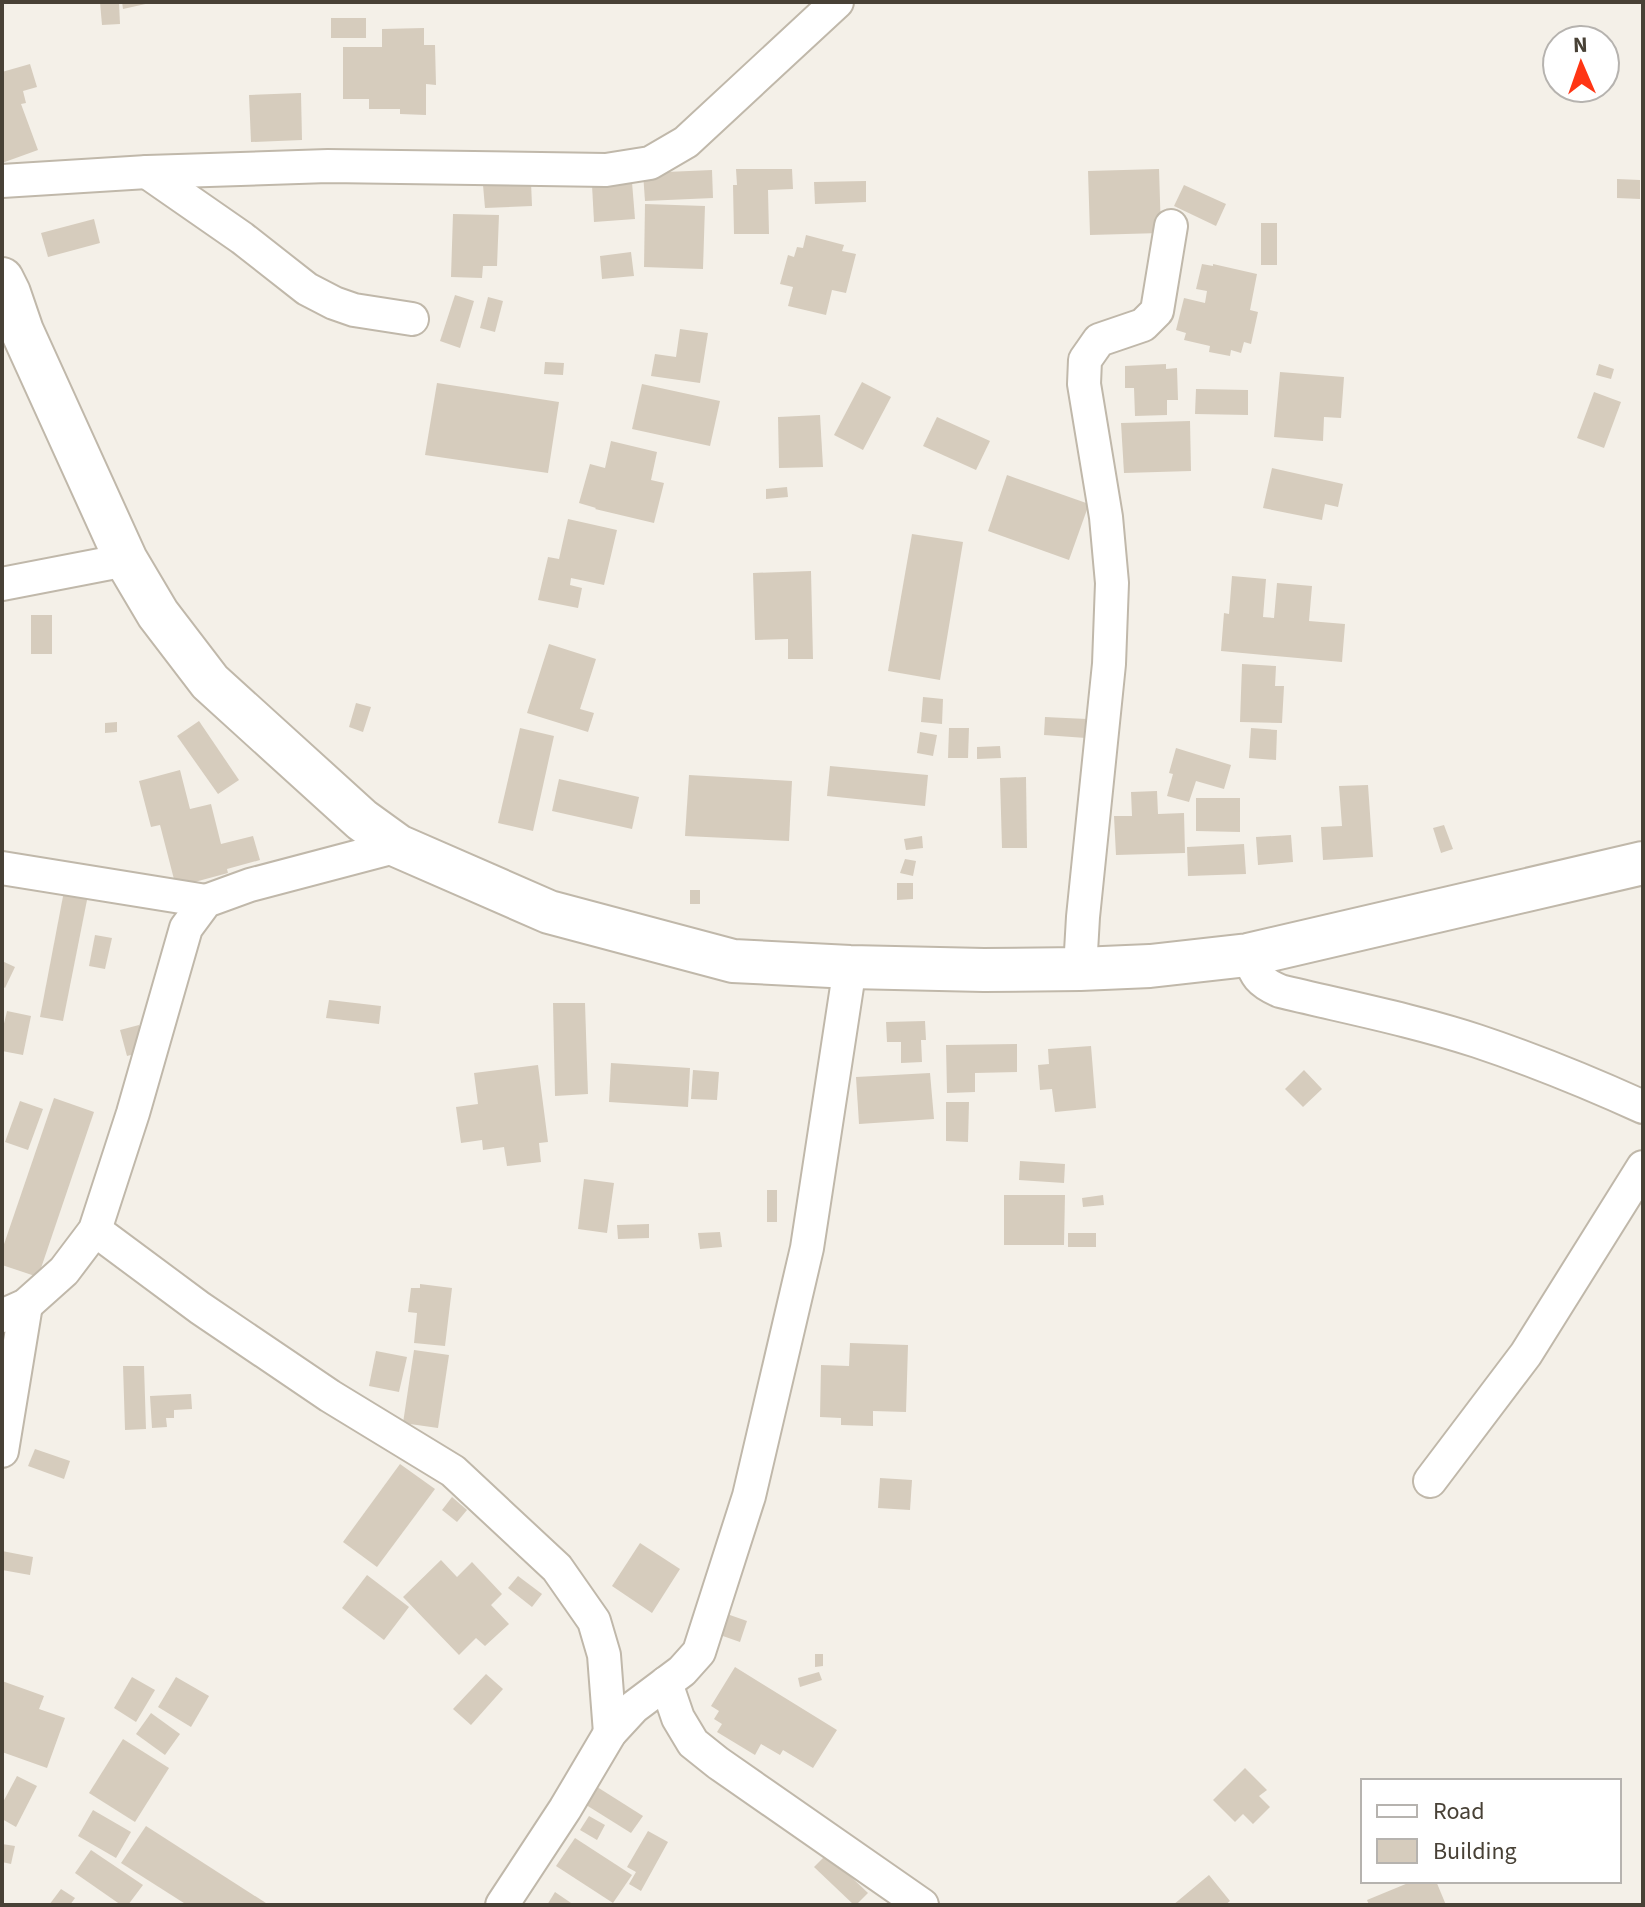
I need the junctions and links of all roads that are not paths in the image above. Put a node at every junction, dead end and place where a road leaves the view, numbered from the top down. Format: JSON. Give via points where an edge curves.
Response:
{"nodes":[{"id":1,"x":837,"y":2,"type":"edge"},
{"id":2,"x":147,"y":172,"type":"junction"},
{"id":3,"x":2,"y":181,"type":"edge"},
{"id":4,"x":1171,"y":226,"type":"dead end"},
{"id":5,"x":2,"y":279,"type":"edge"},
{"id":6,"x":412,"y":319,"type":"dead end"},
{"id":7,"x":126,"y":560,"type":"junction"},
{"id":8,"x":2,"y":584,"type":"edge"},
{"id":9,"x":398,"y":846,"type":"junction"},
{"id":10,"x":1643,"y":863,"type":"edge"},
{"id":11,"x":2,"y":868,"type":"edge"},
{"id":12,"x":206,"y":901,"type":"junction"},
{"id":13,"x":1248,"y":955,"type":"junction"},
{"id":14,"x":850,"y":967,"type":"junction"},
{"id":15,"x":1080,"y":969,"type":"junction"},
{"id":16,"x":1643,"y":1107,"type":"edge"},
{"id":17,"x":1643,"y":1167,"type":"edge"},
{"id":18,"x":95,"y":1230,"type":"junction"},
{"id":19,"x":14,"y":1310,"type":"edge"},
{"id":20,"x":2,"y":1451,"type":"edge"},
{"id":21,"x":1430,"y":1481,"type":"dead end"},
{"id":22,"x":666,"y":1683,"type":"junction"},
{"id":23,"x":610,"y":1733,"type":"junction"},
{"id":24,"x":902,"y":1899,"type":"edge"},
{"id":25,"x":502,"y":1905,"type":"edge"}],
"edges":[{"from":1,"to":2,"type":"street","via":[[686,142],[650,163],[606,170],[328,166]]},
{"from":2,"to":3,"type":"street"},
{"from":2,"to":6,"type":"street","via":[[307,289],[354,310]]},
{"from":4,"to":15,"type":"street","via":[[1157,311],[1143,325],[1099,340],[1085,360],[1112,583]]},
{"from":5,"to":7,"type":"street"},
{"from":7,"to":8,"type":"street"},
{"from":7,"to":9,"type":"street","via":[[158,614],[210,682],[362,820]]},
{"from":9,"to":12,"type":"street"},
{"from":9,"to":14,"type":"street","via":[[549,912],[733,961]]},
{"from":10,"to":13,"type":"street"},
{"from":11,"to":12,"type":"street"},
{"from":12,"to":18,"type":"street","via":[[186,928]]},
{"from":13,"to":15,"type":"street"},
{"from":13,"to":16,"type":"street","via":[[1267,986],[1475,1040]]},
{"from":14,"to":15,"type":"street"},
{"from":14,"to":22,"type":"street","via":[[807,1248],[749,1496],[699,1652]]},
{"from":17,"to":21,"type":"street","via":[[1526,1354]]},
{"from":18,"to":19,"type":"street","via":[[64,1271]]},
{"from":18,"to":23,"type":"street","via":[[330,1396],[453,1471],[557,1568],[594,1621],[604,1655]]},
{"from":19,"to":20,"type":"street"},
{"from":22,"to":23,"type":"street"},
{"from":22,"to":24,"type":"street","via":[[693,1743]]},
{"from":23,"to":25,"type":"street"}]}
